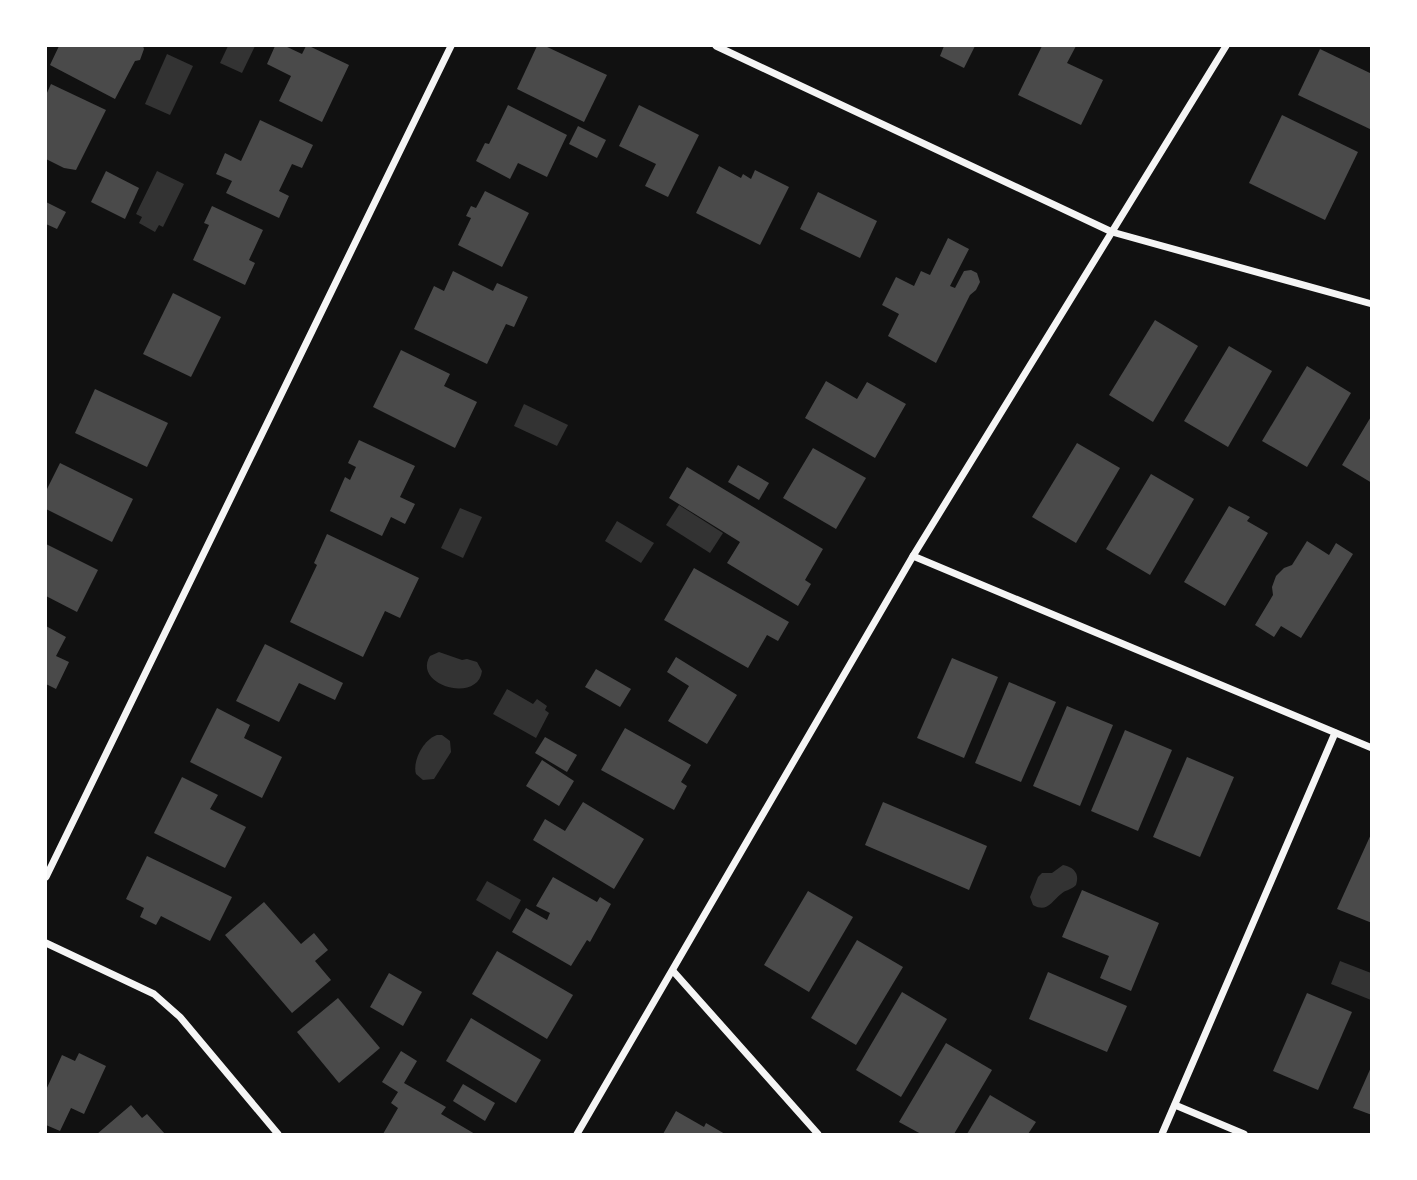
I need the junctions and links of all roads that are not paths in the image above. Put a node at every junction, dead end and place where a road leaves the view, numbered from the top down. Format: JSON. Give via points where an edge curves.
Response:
{"nodes":[{"id":1,"x":451,"y":46,"type":"edge"},
{"id":2,"x":716,"y":46,"type":"edge"},
{"id":3,"x":1226,"y":46,"type":"edge"},
{"id":4,"x":1112,"y":232,"type":"junction"},
{"id":5,"x":1371,"y":304,"type":"edge"},
{"id":6,"x":913,"y":556,"type":"junction"},
{"id":7,"x":1335,"y":733,"type":"junction"},
{"id":8,"x":1371,"y":748,"type":"edge"},
{"id":9,"x":46,"y":877,"type":"edge"},
{"id":10,"x":46,"y":943,"type":"edge"},
{"id":11,"x":673,"y":971,"type":"junction"},
{"id":12,"x":1175,"y":1105,"type":"junction"},
{"id":13,"x":278,"y":1135,"type":"edge"},
{"id":14,"x":577,"y":1135,"type":"edge"},
{"id":15,"x":818,"y":1135,"type":"edge"},
{"id":16,"x":1162,"y":1135,"type":"edge"},
{"id":17,"x":1244,"y":1135,"type":"edge"}],
"edges":[{"from":1,"to":9,"type":"street"},
{"from":2,"to":4,"type":"street"},
{"from":3,"to":4,"type":"street"},
{"from":4,"to":5,"type":"street"},
{"from":4,"to":6,"type":"street"},
{"from":6,"to":7,"type":"street"},
{"from":6,"to":11,"type":"street"},
{"from":7,"to":8,"type":"street"},
{"from":7,"to":12,"type":"street"},
{"from":10,"to":13,"type":"street","via":[[154,994],[180,1017]]},
{"from":11,"to":14,"type":"street"},
{"from":11,"to":15,"type":"street"},
{"from":12,"to":16,"type":"street"},
{"from":12,"to":17,"type":"street"}]}
